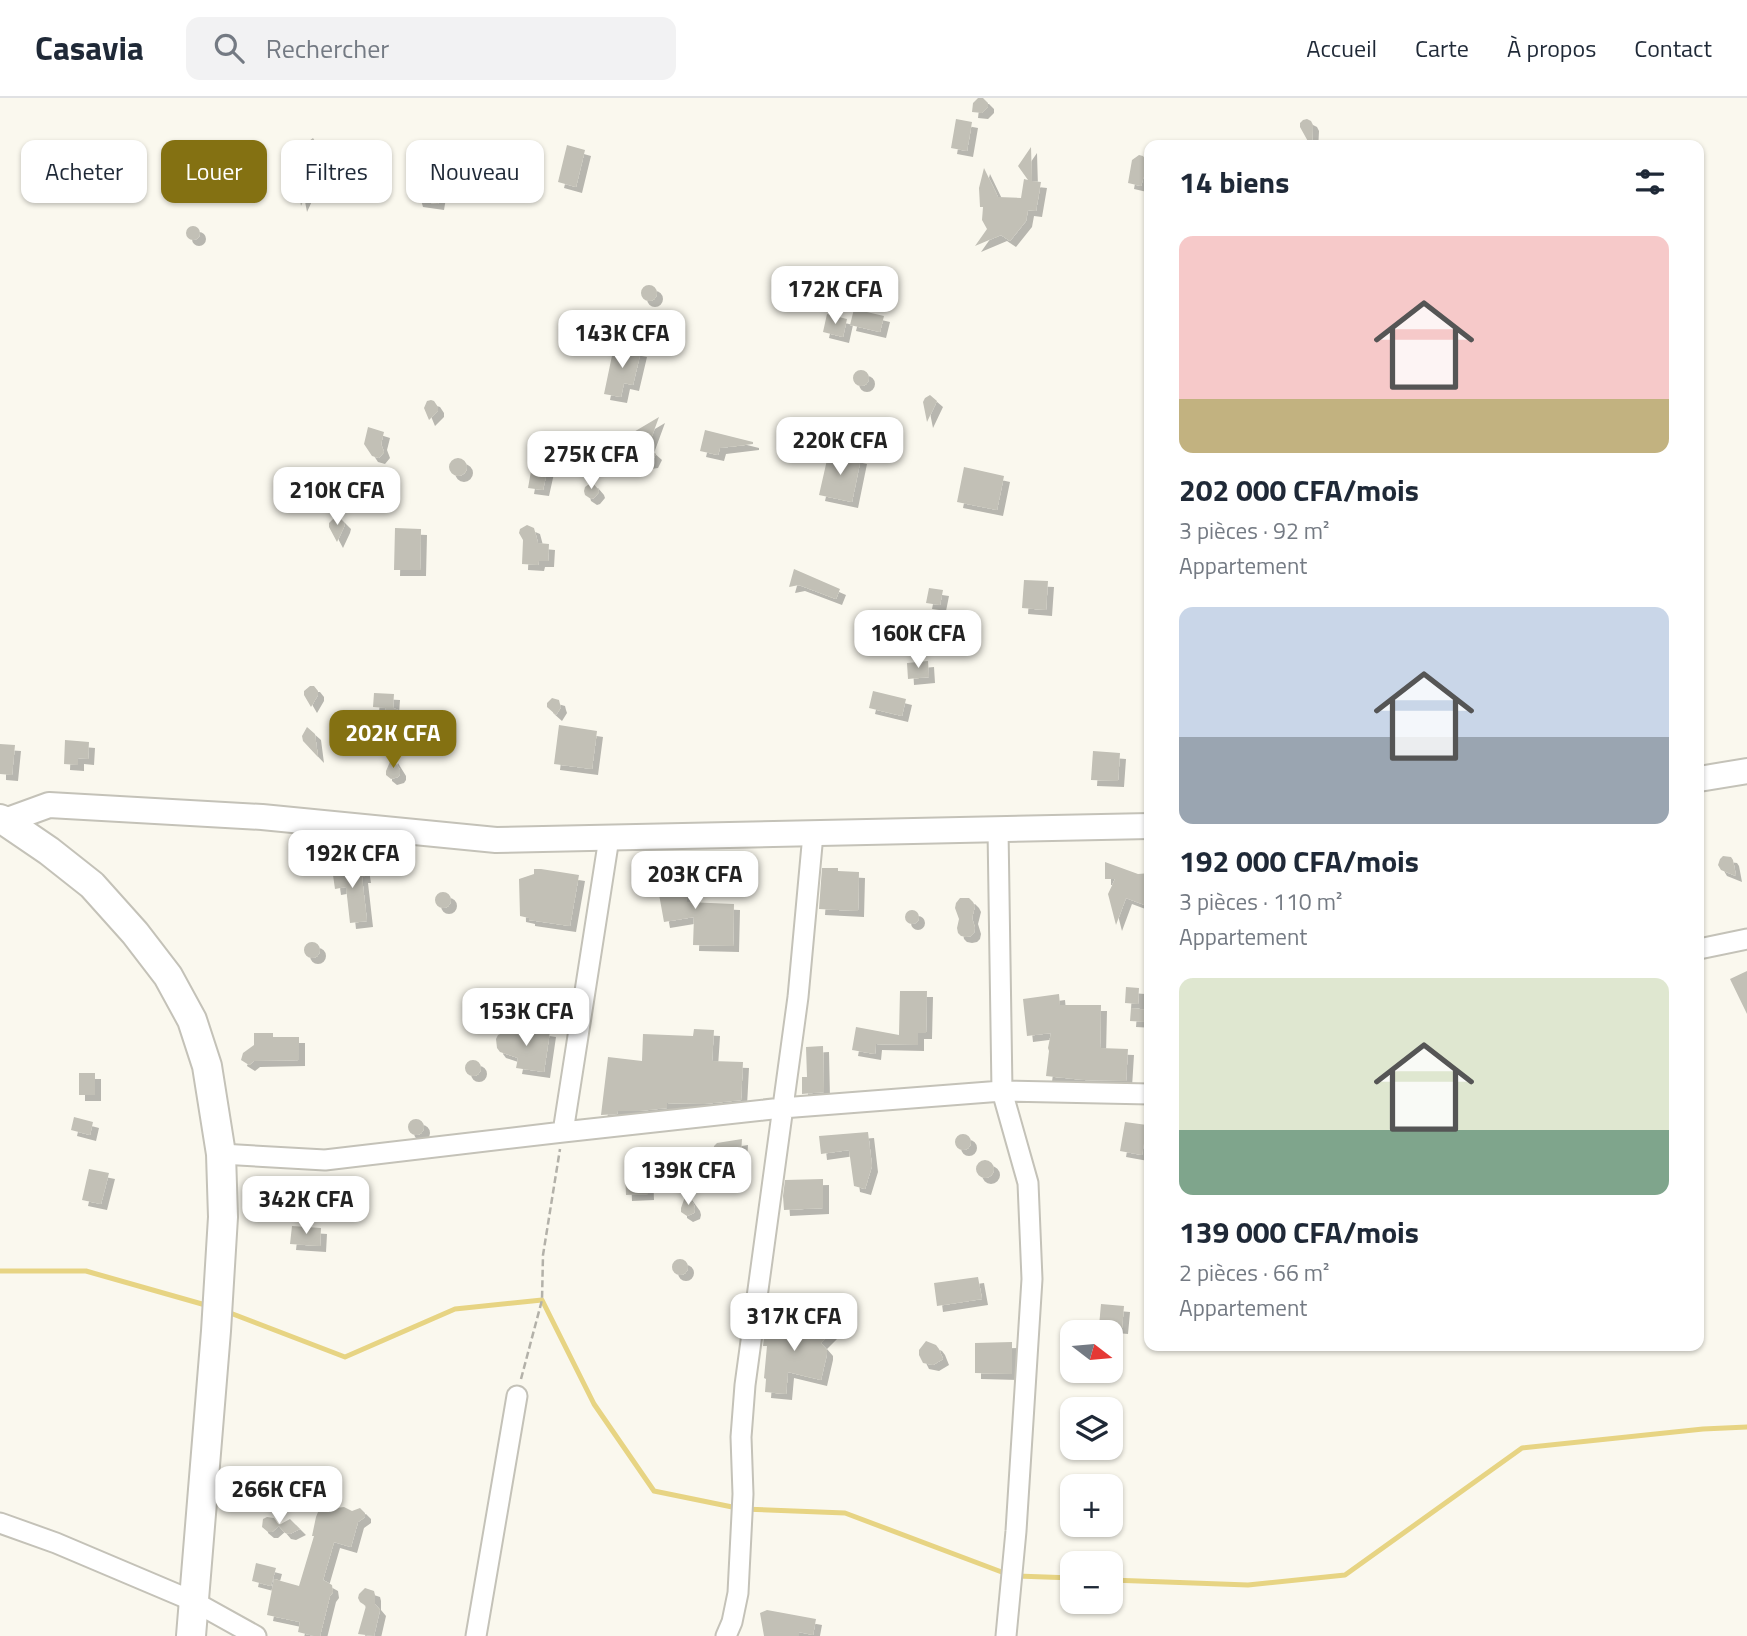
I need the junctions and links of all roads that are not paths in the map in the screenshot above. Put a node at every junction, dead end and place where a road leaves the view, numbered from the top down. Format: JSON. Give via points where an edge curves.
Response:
{"nodes":[{"id":1,"x":1747,"y":772,"type":"edge"},
{"id":2,"x":1704,"y":778,"type":"edge"},
{"id":3,"x":3,"y":820,"type":"edge"},
{"id":4,"x":1144,"y":826,"type":"edge"},
{"id":5,"x":998,"y":830,"type":"junction"},
{"id":6,"x":813,"y":834,"type":"junction"},
{"id":7,"x":609,"y":838,"type":"junction"},
{"id":8,"x":1747,"y":939,"type":"edge"},
{"id":9,"x":1704,"y":948,"type":"edge"},
{"id":10,"x":1002,"y":1091,"type":"junction"},
{"id":11,"x":1144,"y":1094,"type":"edge"},
{"id":12,"x":782,"y":1108,"type":"junction"},
{"id":13,"x":563,"y":1132,"type":"junction"},
{"id":14,"x":221,"y":1154,"type":"junction"},
{"id":15,"x":517,"y":1396,"type":"road end"},
{"id":16,"x":0,"y":1523,"type":"edge"},
{"id":17,"x":193,"y":1601,"type":"junction"},
{"id":18,"x":191,"y":1636,"type":"edge"},
{"id":19,"x":256,"y":1636,"type":"edge"},
{"id":20,"x":476,"y":1636,"type":"edge"},
{"id":21,"x":726,"y":1636,"type":"edge"},
{"id":22,"x":1006,"y":1636,"type":"edge"}],
"edges":[{"from":1,"to":2,"type":"street"},
{"from":3,"to":7,"type":"street","via":[[49,805],[262,817],[496,841]]},
{"from":3,"to":14,"type":"main road","via":[[92,885],[168,976],[192,1020],[207,1066]]},
{"from":4,"to":5,"type":"street"},
{"from":5,"to":6,"type":"street"},
{"from":5,"to":10,"type":"street"},
{"from":6,"to":7,"type":"street"},
{"from":6,"to":12,"type":"street"},
{"from":7,"to":13,"type":"street"},
{"from":8,"to":9,"type":"street"},
{"from":10,"to":11,"type":"street"},
{"from":10,"to":12,"type":"street"},
{"from":10,"to":22,"type":"street","via":[[1028,1183],[1031,1279]]},
{"from":12,"to":13,"type":"street"},
{"from":12,"to":21,"type":"street","via":[[745,1385],[738,1593]]},
{"from":13,"to":14,"type":"street","via":[[325,1160]]},
{"from":14,"to":17,"type":"main road","via":[[223,1217]]},
{"from":15,"to":20,"type":"street"},
{"from":16,"to":17,"type":"street"},
{"from":17,"to":18,"type":"main road"},
{"from":17,"to":19,"type":"street"}]}
